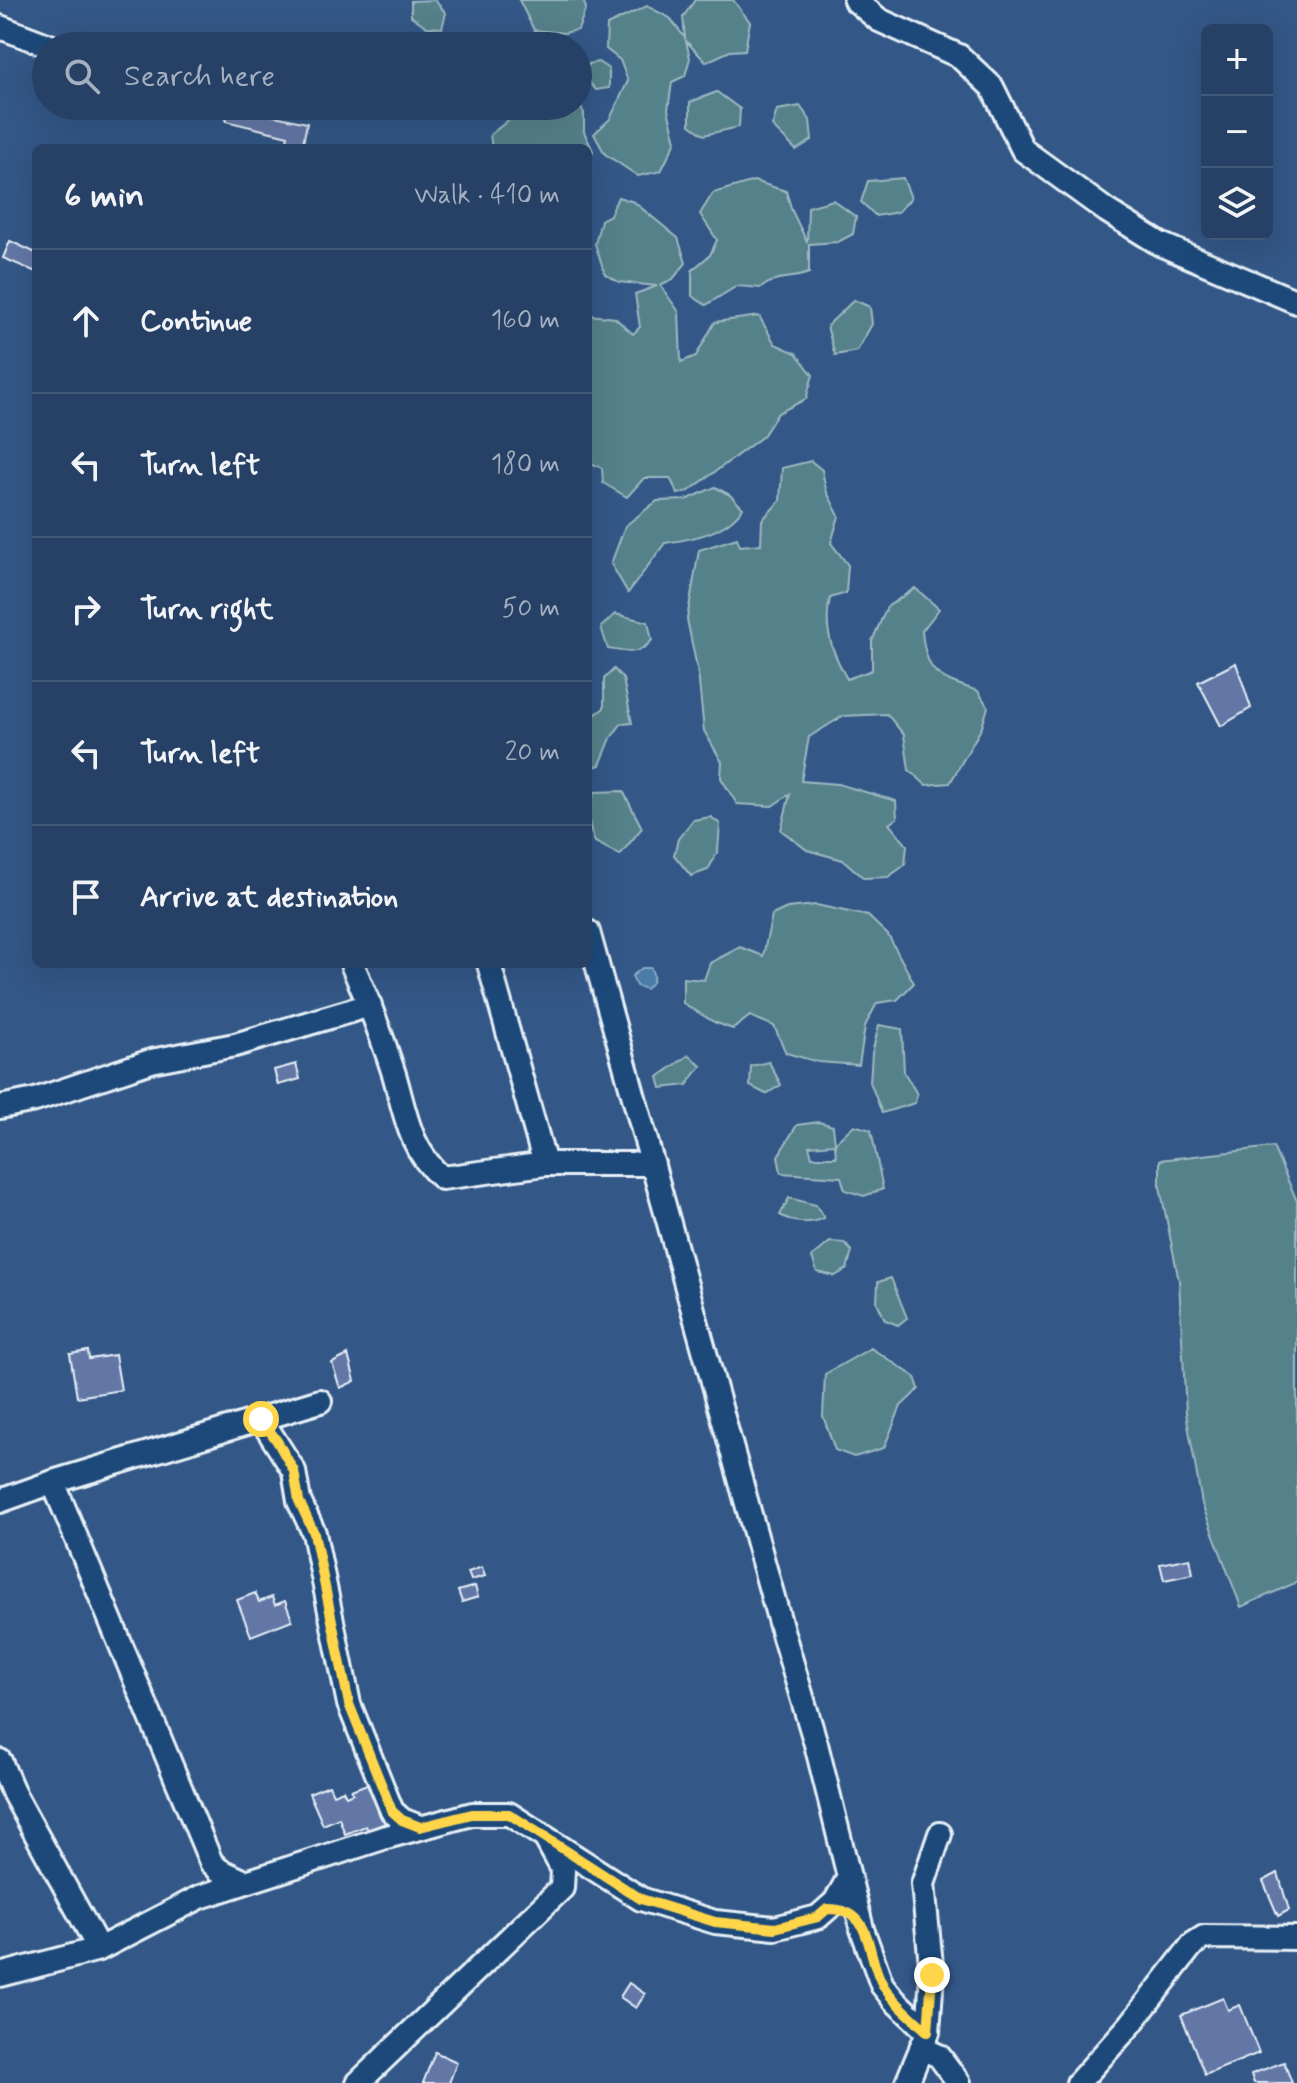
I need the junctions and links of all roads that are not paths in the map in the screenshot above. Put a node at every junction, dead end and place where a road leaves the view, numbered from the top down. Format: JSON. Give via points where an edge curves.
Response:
{"nodes":[{"id":1,"x":855,"y":0,"type":"edge"},
{"id":2,"x":0,"y":27,"type":"edge"},
{"id":3,"x":32,"y":39,"type":"edge"},
{"id":4,"x":1297,"y":302,"type":"edge"},
{"id":5,"x":592,"y":946,"type":"edge"},
{"id":6,"x":354,"y":968,"type":"edge"},
{"id":7,"x":490,"y":968,"type":"edge"},
{"id":8,"x":370,"y":1005,"type":"junction"},
{"id":9,"x":0,"y":1107,"type":"edge"},
{"id":10,"x":545,"y":1164,"type":"junction"},
{"id":11,"x":653,"y":1164,"type":"junction"},
{"id":12,"x":320,"y":1401,"type":"dead end"},
{"id":13,"x":261,"y":1419,"type":"junction"},
{"id":14,"x":53,"y":1482,"type":"junction"},
{"id":15,"x":0,"y":1501,"type":"edge"},
{"id":16,"x":0,"y":1761,"type":"edge"},
{"id":17,"x":392,"y":1811,"type":"junction"},
{"id":18,"x":420,"y":1827,"type":"junction"},
{"id":19,"x":940,"y":1834,"type":"dead end"},
{"id":20,"x":383,"y":1838,"type":"junction"},
{"id":21,"x":545,"y":1838,"type":"junction"},
{"id":22,"x":211,"y":1862,"type":"junction"},
{"id":23,"x":849,"y":1877,"type":"junction"},
{"id":24,"x":245,"y":1882,"type":"junction"},
{"id":25,"x":200,"y":1897,"type":"junction"},
{"id":26,"x":827,"y":1909,"type":"junction"},
{"id":27,"x":860,"y":1920,"type":"junction"},
{"id":28,"x":1297,"y":1938,"type":"edge"},
{"id":29,"x":99,"y":1949,"type":"junction"},
{"id":30,"x":0,"y":1975,"type":"edge"},
{"id":31,"x":924,"y":2040,"type":"junction"},
{"id":32,"x":358,"y":2083,"type":"edge"},
{"id":33,"x":907,"y":2083,"type":"edge"},
{"id":34,"x":959,"y":2083,"type":"edge"},
{"id":35,"x":1078,"y":2083,"type":"edge"}],
"edges":[{"from":1,"to":4,"type":"street","via":[[879,20],[959,56],[992,87],[1023,150],[1107,211],[1160,244]]},
{"from":2,"to":3,"type":"street"},
{"from":5,"to":11,"type":"street"},
{"from":6,"to":8,"type":"street"},
{"from":7,"to":10,"type":"street"},
{"from":8,"to":9,"type":"street","via":[[235,1045],[151,1061]]},
{"from":8,"to":10,"type":"street","via":[[408,1128],[427,1164],[442,1178]]},
{"from":10,"to":11,"type":"street"},
{"from":11,"to":23,"type":"street"},
{"from":12,"to":13,"type":"street"},
{"from":13,"to":14,"type":"street"},
{"from":13,"to":17,"type":"street","via":[[294,1471],[299,1501],[314,1533],[349,1704]]},
{"from":14,"to":15,"type":"street"},
{"from":14,"to":22,"type":"street"},
{"from":16,"to":29,"type":"street"},
{"from":17,"to":18,"type":"street"},
{"from":17,"to":20,"type":"street"},
{"from":18,"to":20,"type":"street"},
{"from":18,"to":21,"type":"street","via":[[472,1814],[509,1814]]},
{"from":19,"to":31,"type":"street","via":[[923,1884],[932,1975]]},
{"from":20,"to":24,"type":"street"},
{"from":21,"to":26,"type":"street","via":[[641,1899],[715,1922],[775,1928],[818,1917]]},
{"from":21,"to":32,"type":"street","via":[[563,1870],[562,1888]]},
{"from":22,"to":24,"type":"street"},
{"from":22,"to":25,"type":"street","via":[[209,1887]]},
{"from":23,"to":26,"type":"street"},
{"from":23,"to":27,"type":"street"},
{"from":24,"to":25,"type":"street"},
{"from":25,"to":29,"type":"street"},
{"from":26,"to":27,"type":"street","via":[[849,1911]]},
{"from":27,"to":31,"type":"street","via":[[882,1985]]},
{"from":28,"to":35,"type":"street","via":[[1204,1937],[1193,1944]]},
{"from":29,"to":30,"type":"street"},
{"from":31,"to":33,"type":"street"},
{"from":31,"to":34,"type":"street"}]}
